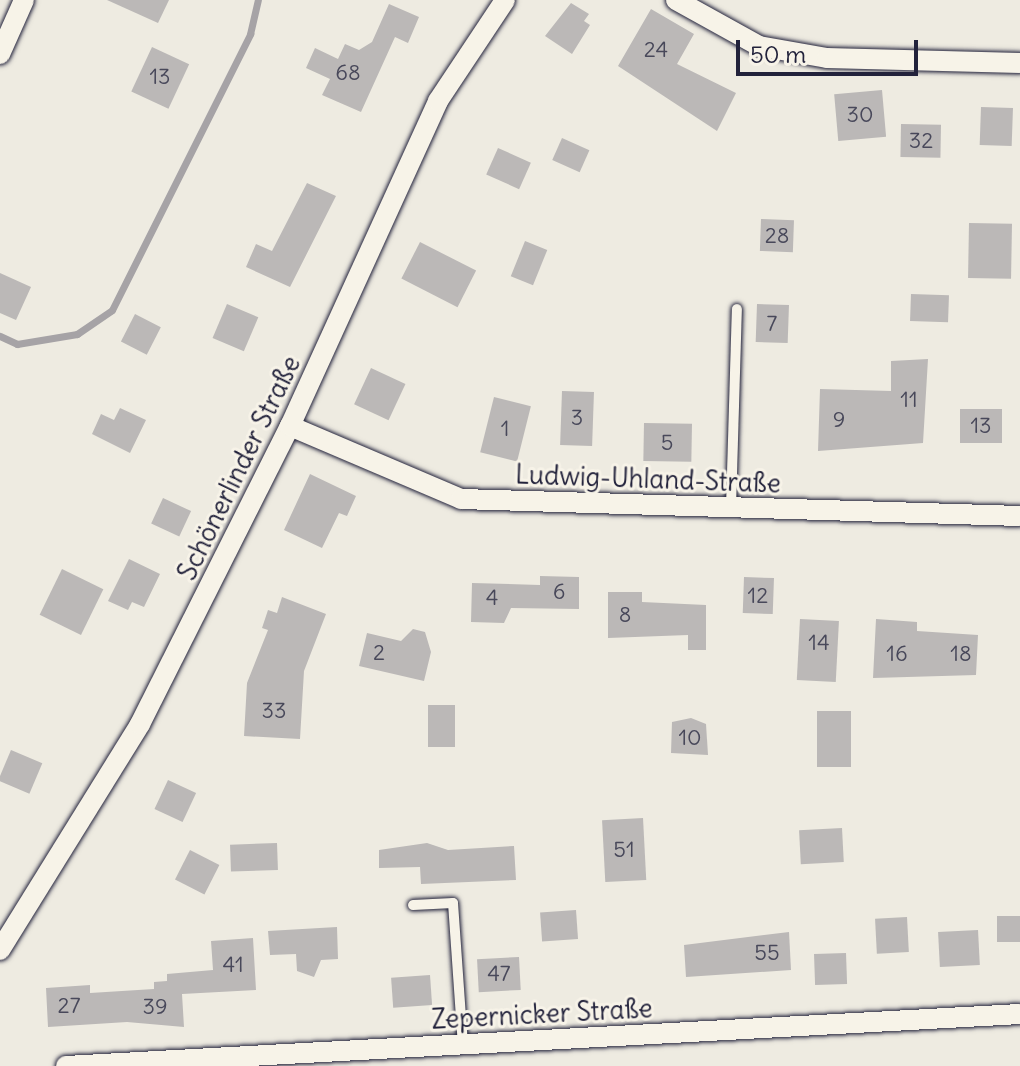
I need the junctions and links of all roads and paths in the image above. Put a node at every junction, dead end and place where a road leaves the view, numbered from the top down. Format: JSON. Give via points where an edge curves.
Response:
{"nodes":[{"id":1,"x":24,"y":0,"type":"edge"},
{"id":2,"x":505,"y":0,"type":"edge"},
{"id":3,"x":676,"y":0,"type":"edge"},
{"id":4,"x":0,"y":54,"type":"edge"},
{"id":5,"x":1020,"y":63,"type":"edge"},
{"id":6,"x":737,"y":309,"type":"dead end"},
{"id":7,"x":290,"y":426,"type":"junction"},
{"id":8,"x":731,"y":507,"type":"junction"},
{"id":9,"x":1020,"y":516,"type":"edge"},
{"id":10,"x":413,"y":905,"type":"dead end"},
{"id":11,"x":0,"y":950,"type":"edge"},
{"id":12,"x":1020,"y":1014,"type":"edge"},
{"id":13,"x":463,"y":1045,"type":"junction"},
{"id":14,"x":66,"y":1066,"type":"edge"}],
"edges":[{"from":1,"to":4,"type":"street"},
{"from":2,"to":7,"type":"street","name":"Schönerlinder Straße","via":[[438,101]]},
{"from":3,"to":5,"type":"street","via":[[773,48],[827,58]]},
{"from":6,"to":8,"type":"lane"},
{"from":7,"to":8,"type":"street","name":"Ludwig-Uhland-Straße","via":[[461,499]]},
{"from":7,"to":11,"type":"street","name":"Schönerlinder Straße","via":[[140,724]]},
{"from":8,"to":9,"type":"street","name":"Ludwig-Uhland-Straße"},
{"from":10,"to":13,"type":"lane","via":[[453,903]]},
{"from":12,"to":13,"type":"street","name":"Zepernicker Straße"},
{"from":13,"to":14,"type":"street","name":"Zepernicker Straße"}]}
